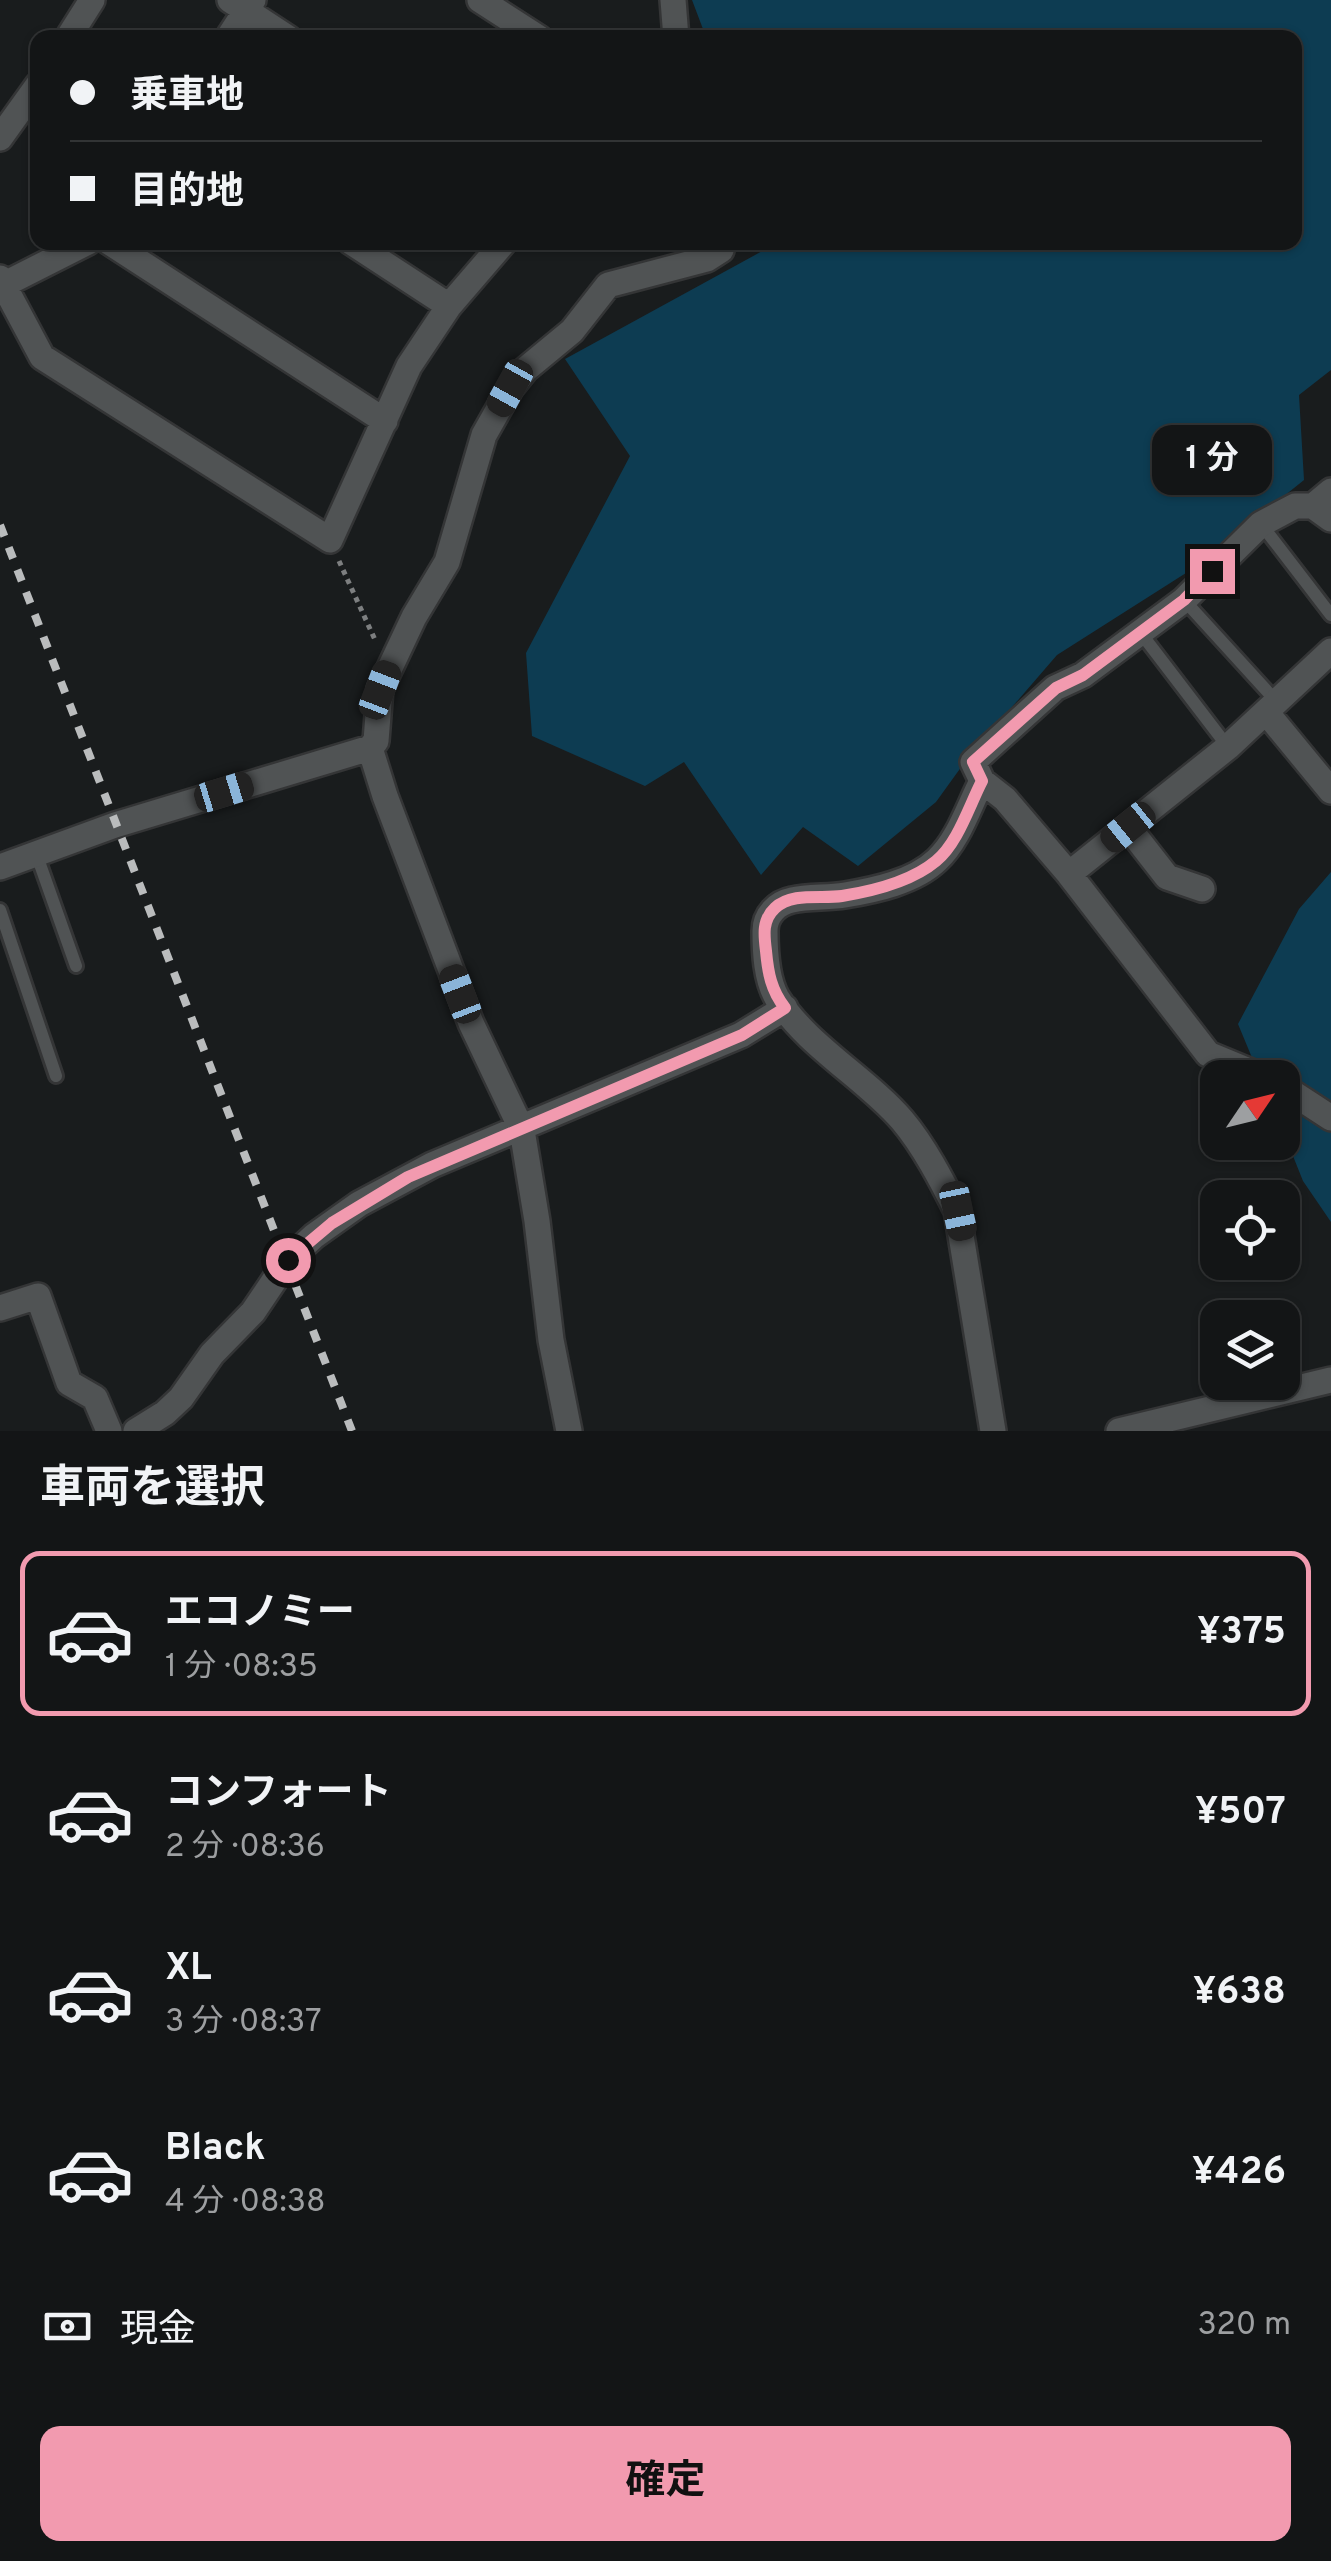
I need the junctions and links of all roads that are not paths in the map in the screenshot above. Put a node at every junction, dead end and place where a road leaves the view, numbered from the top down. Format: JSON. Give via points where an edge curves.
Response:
{"nodes":[{"id":1,"x":92,"y":0,"type":"edge"},
{"id":2,"x":480,"y":0,"type":"edge"},
{"id":3,"x":673,"y":0,"type":"edge"},
{"id":4,"x":243,"y":4,"type":"edge"},
{"id":5,"x":73,"y":30,"type":"edge"},
{"id":6,"x":232,"y":30,"type":"edge"},
{"id":7,"x":277,"y":30,"type":"edge"},
{"id":8,"x":526,"y":30,"type":"edge"},
{"id":9,"x":675,"y":30,"type":"edge"},
{"id":10,"x":30,"y":96,"type":"edge"},
{"id":11,"x":0,"y":138,"type":"edge"},
{"id":12,"x":70,"y":250,"type":"edge"},
{"id":13,"x":120,"y":250,"type":"edge"},
{"id":14,"x":364,"y":250,"type":"edge"},
{"id":15,"x":497,"y":250,"type":"edge"},
{"id":16,"x":721,"y":250,"type":"edge"},
{"id":17,"x":2,"y":281,"type":"edge"},
{"id":18,"x":449,"y":306,"type":"junction"},
{"id":19,"x":386,"y":421,"type":"junction"},
{"id":20,"x":1325,"y":506,"type":"edge"},
{"id":21,"x":1261,"y":524,"type":"junction"},
{"id":22,"x":1184,"y":600,"type":"junction"},
{"id":23,"x":1331,"y":615,"type":"edge"},
{"id":24,"x":1140,"y":632,"type":"junction"},
{"id":25,"x":1331,"y":651,"type":"edge"},
{"id":26,"x":1272,"y":707,"type":"junction"},
{"id":27,"x":370,"y":748,"type":"junction"},
{"id":28,"x":1228,"y":748,"type":"junction"},
{"id":29,"x":982,"y":781,"type":"junction"},
{"id":30,"x":1331,"y":791,"type":"edge"},
{"id":31,"x":1128,"y":827,"type":"junction"},
{"id":32,"x":36,"y":853,"type":"junction"},
{"id":33,"x":0,"y":866,"type":"edge"},
{"id":34,"x":1068,"y":874,"type":"junction"},
{"id":35,"x":1202,"y":888,"type":"dead end"},
{"id":36,"x":0,"y":910,"type":"edge"},
{"id":37,"x":76,"y":966,"type":"dead end"},
{"id":38,"x":785,"y":1008,"type":"junction"},
{"id":39,"x":1222,"y":1060,"type":"edge"},
{"id":40,"x":56,"y":1076,"type":"dead end"},
{"id":41,"x":1300,"y":1098,"type":"edge"},
{"id":42,"x":1331,"y":1118,"type":"edge"},
{"id":43,"x":522,"y":1130,"type":"junction"},
{"id":44,"x":0,"y":1308,"type":"edge"},
{"id":45,"x":1331,"y":1380,"type":"edge"},
{"id":46,"x":109,"y":1431,"type":"edge"},
{"id":47,"x":136,"y":1431,"type":"edge"},
{"id":48,"x":569,"y":1431,"type":"edge"},
{"id":49,"x":993,"y":1431,"type":"edge"},
{"id":50,"x":1119,"y":1431,"type":"edge"}],
"edges":[{"from":1,"to":5,"type":"street"},
{"from":2,"to":8,"type":"street"},
{"from":3,"to":9,"type":"street"},
{"from":4,"to":6,"type":"street"},
{"from":4,"to":7,"type":"street"},
{"from":10,"to":11,"type":"street"},
{"from":12,"to":17,"type":"street"},
{"from":13,"to":19,"type":"street"},
{"from":14,"to":18,"type":"street"},
{"from":15,"to":18,"type":"street"},
{"from":16,"to":27,"type":"street","via":[[608,286],[572,332],[510,388],[484,435],[447,562],[388,669]]},
{"from":17,"to":19,"type":"street","via":[[42,357],[330,540]]},
{"from":18,"to":19,"type":"street","via":[[410,366]]},
{"from":20,"to":21,"type":"street","via":[[1296,506]]},
{"from":21,"to":22,"type":"street"},
{"from":21,"to":23,"type":"lane"},
{"from":22,"to":24,"type":"street"},
{"from":22,"to":26,"type":"lane"},
{"from":24,"to":28,"type":"lane"},
{"from":24,"to":29,"type":"street","via":[[1056,688],[973,762]]},
{"from":25,"to":26,"type":"street"},
{"from":26,"to":28,"type":"street"},
{"from":26,"to":30,"type":"street"},
{"from":27,"to":32,"type":"street"},
{"from":27,"to":43,"type":"street","via":[[465,1008]]},
{"from":28,"to":31,"type":"street"},
{"from":29,"to":34,"type":"street"},
{"from":29,"to":38,"type":"street","via":[[936,861],[893,884],[788,900],[775,908],[765,921],[765,940],[769,978]]},
{"from":31,"to":34,"type":"street"},
{"from":31,"to":35,"type":"street","via":[[1167,877]]},
{"from":32,"to":33,"type":"street"},
{"from":32,"to":37,"type":"lane"},
{"from":34,"to":39,"type":"street","via":[[1208,1054]]},
{"from":36,"to":40,"type":"lane"},
{"from":38,"to":43,"type":"street","via":[[742,1035]]},
{"from":38,"to":49,"type":"street","via":[[902,1120],[958,1211]]},
{"from":41,"to":42,"type":"street"},
{"from":43,"to":47,"type":"street","via":[[408,1177],[314,1236],[182,1398]]},
{"from":43,"to":48,"type":"street"},
{"from":44,"to":46,"type":"street","via":[[38,1296],[69,1383],[95,1398]]},
{"from":45,"to":50,"type":"street"}]}
